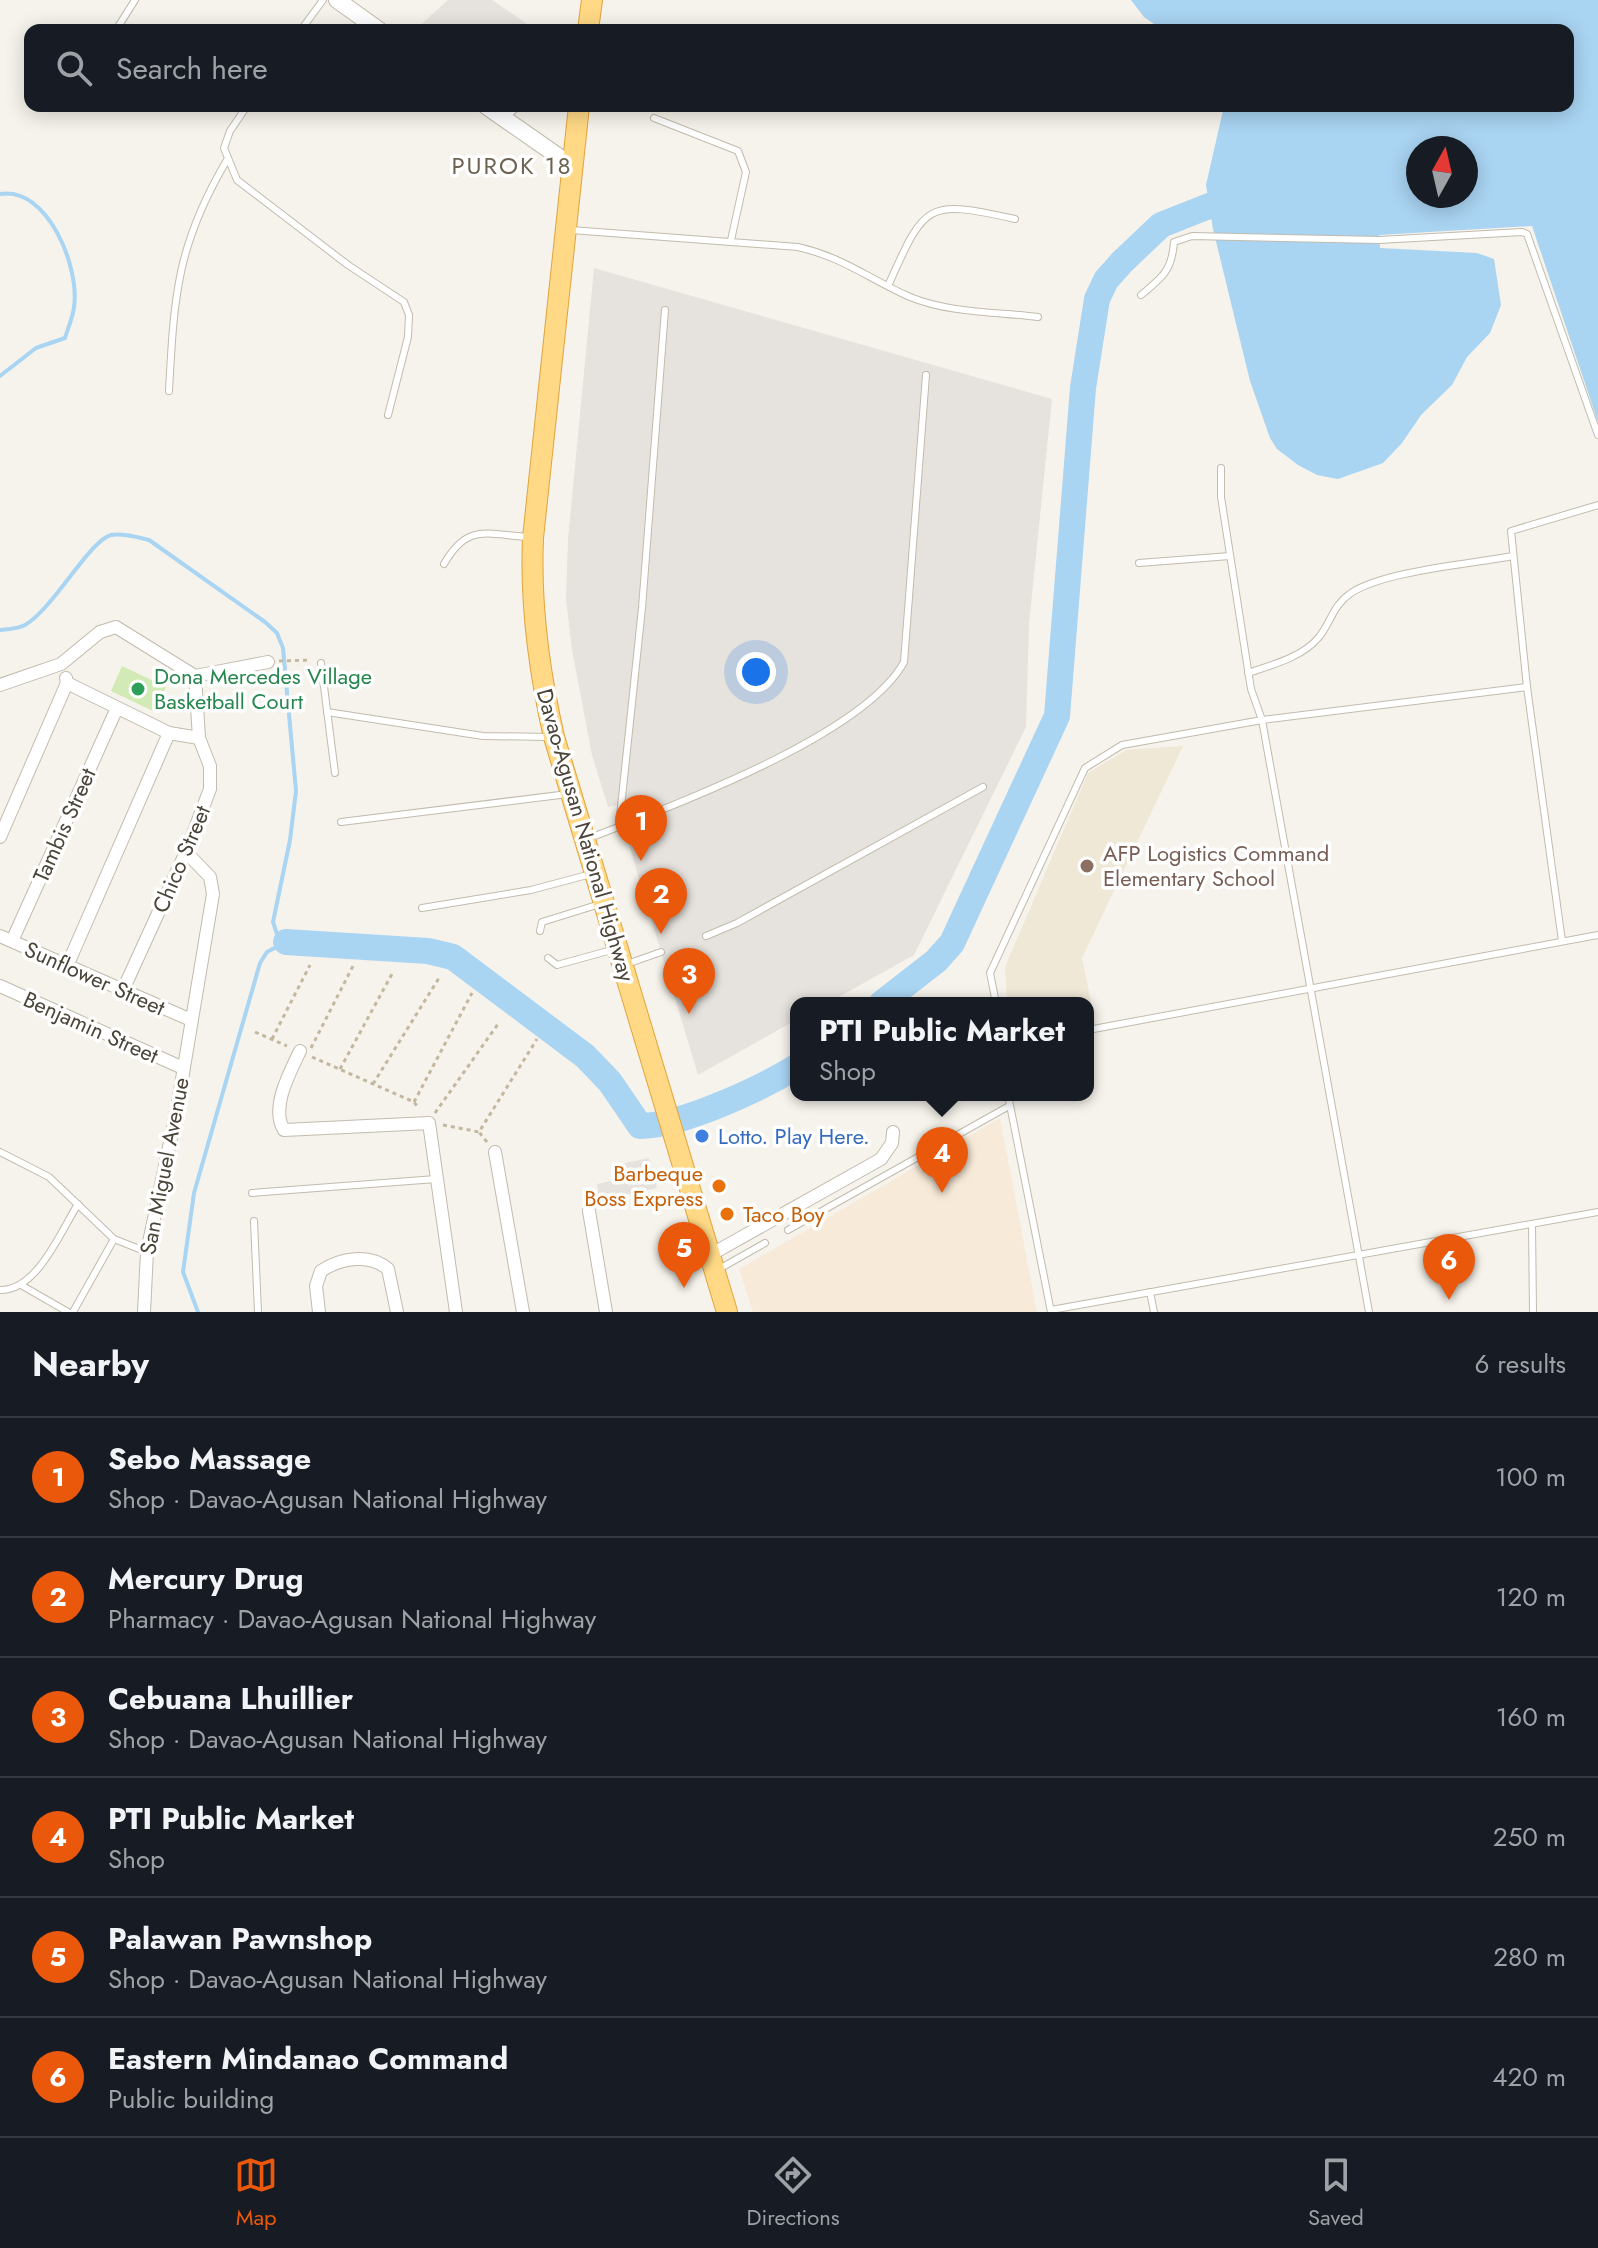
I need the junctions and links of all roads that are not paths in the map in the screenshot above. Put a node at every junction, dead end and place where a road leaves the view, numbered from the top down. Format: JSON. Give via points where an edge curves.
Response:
{"nodes":[{"id":1,"x":135,"y":0,"type":"edge"},
{"id":2,"x":323,"y":0,"type":"edge"},
{"id":3,"x":337,"y":0,"type":"edge"},
{"id":4,"x":592,"y":0,"type":"edge"},
{"id":5,"x":120,"y":24,"type":"edge"},
{"id":6,"x":305,"y":24,"type":"edge"},
{"id":7,"x":371,"y":24,"type":"edge"},
{"id":8,"x":589,"y":24,"type":"edge"},
{"id":9,"x":243,"y":112,"type":"edge"},
{"id":10,"x":494,"y":112,"type":"edge"},
{"id":11,"x":512,"y":112,"type":"edge"},
{"id":12,"x":578,"y":112,"type":"edge"},
{"id":13,"x":654,"y":118,"type":"dead end"},
{"id":14,"x":504,"y":119,"type":"junction"},
{"id":15,"x":227,"y":160,"type":"junction"},
{"id":16,"x":572,"y":166,"type":"junction"},
{"id":17,"x":1015,"y":219,"type":"dead end"},
{"id":18,"x":565,"y":230,"type":"junction"},
{"id":19,"x":731,"y":240,"type":"junction"},
{"id":20,"x":888,"y":286,"type":"junction"},
{"id":21,"x":1141,"y":295,"type":"dead end"},
{"id":22,"x":665,"y":310,"type":"dead end"},
{"id":23,"x":1038,"y":317,"type":"dead end"},
{"id":24,"x":926,"y":375,"type":"dead end"},
{"id":25,"x":169,"y":391,"type":"dead end"},
{"id":26,"x":388,"y":415,"type":"dead end"},
{"id":27,"x":1598,"y":435,"type":"edge"},
{"id":28,"x":1221,"y":468,"type":"dead end"},
{"id":29,"x":1598,"y":505,"type":"edge"},
{"id":30,"x":533,"y":538,"type":"junction"},
{"id":31,"x":1230,"y":556,"type":"junction"},
{"id":32,"x":1513,"y":556,"type":"junction"},
{"id":33,"x":1139,"y":563,"type":"dead end"},
{"id":34,"x":444,"y":564,"type":"dead end"},
{"id":35,"x":268,"y":662,"type":"dead end"},
{"id":36,"x":321,"y":663,"type":"road end"},
{"id":37,"x":61,"y":664,"type":"junction"},
{"id":38,"x":1248,"y":673,"type":"junction"},
{"id":39,"x":195,"y":676,"type":"junction"},
{"id":40,"x":67,"y":683,"type":"junction"},
{"id":41,"x":0,"y":685,"type":"edge"},
{"id":42,"x":1527,"y":687,"type":"junction"},
{"id":43,"x":117,"y":708,"type":"junction"},
{"id":44,"x":327,"y":712,"type":"junction"},
{"id":45,"x":1262,"y":720,"type":"junction"},
{"id":46,"x":169,"y":733,"type":"junction"},
{"id":47,"x":554,"y":737,"type":"junction"},
{"id":48,"x":199,"y":738,"type":"junction"},
{"id":49,"x":335,"y":773,"type":"dead end"},
{"id":50,"x":983,"y":787,"type":"dead end"},
{"id":51,"x":571,"y":794,"type":"junction"},
{"id":52,"x":341,"y":822,"type":"dead end"},
{"id":53,"x":619,"y":826,"type":"junction"},
{"id":54,"x":0,"y":837,"type":"edge"},
{"id":55,"x":585,"y":840,"type":"junction"},
{"id":56,"x":186,"y":852,"type":"junction"},
{"id":57,"x":595,"y":874,"type":"junction"},
{"id":58,"x":603,"y":903,"type":"junction"},
{"id":59,"x":422,"y":908,"type":"dead end"},
{"id":60,"x":540,"y":931,"type":"dead end"},
{"id":61,"x":1598,"y":935,"type":"edge"},
{"id":62,"x":706,"y":936,"type":"dead end"},
{"id":63,"x":6,"y":939,"type":"edge"},
{"id":64,"x":1562,"y":941,"type":"junction"},
{"id":65,"x":661,"y":952,"type":"dead end"},
{"id":66,"x":620,"y":957,"type":"junction"},
{"id":67,"x":548,"y":958,"type":"dead end"},
{"id":68,"x":67,"y":966,"type":"junction"},
{"id":69,"x":0,"y":986,"type":"edge"},
{"id":70,"x":1310,"y":988,"type":"junction"},
{"id":71,"x":123,"y":990,"type":"junction"},
{"id":72,"x":995,"y":997,"type":"edge"},
{"id":73,"x":191,"y":1020,"type":"junction"},
{"id":74,"x":1094,"y":1029,"type":"edge"},
{"id":75,"x":304,"y":1053,"type":"road end"},
{"id":76,"x":183,"y":1068,"type":"junction"},
{"id":77,"x":1009,"y":1101,"type":"edge"},
{"id":78,"x":1009,"y":1106,"type":"junction"},
{"id":79,"x":893,"y":1132,"type":"dead end"},
{"id":80,"x":0,"y":1152,"type":"edge"},
{"id":81,"x":495,"y":1152,"type":"road end"},
{"id":82,"x":436,"y":1179,"type":"junction"},
{"id":83,"x":252,"y":1193,"type":"dead end"},
{"id":84,"x":78,"y":1204,"type":"junction"},
{"id":85,"x":589,"y":1211,"type":"dead end"},
{"id":86,"x":1598,"y":1212,"type":"edge"},
{"id":87,"x":254,"y":1221,"type":"dead end"},
{"id":88,"x":1532,"y":1224,"type":"junction"},
{"id":89,"x":788,"y":1230,"type":"dead end"},
{"id":90,"x":114,"y":1239,"type":"junction"},
{"id":91,"x":765,"y":1243,"type":"dead end"},
{"id":92,"x":147,"y":1252,"type":"junction"},
{"id":93,"x":1359,"y":1254,"type":"junction"},
{"id":94,"x":712,"y":1263,"type":"junction"},
{"id":95,"x":21,"y":1285,"type":"junction"},
{"id":96,"x":0,"y":1290,"type":"edge"},
{"id":97,"x":1150,"y":1292,"type":"junction"},
{"id":98,"x":1051,"y":1311,"type":"edge"},
{"id":99,"x":71,"y":1312,"type":"edge"},
{"id":100,"x":144,"y":1312,"type":"edge"},
{"id":101,"x":258,"y":1312,"type":"edge"},
{"id":102,"x":319,"y":1312,"type":"edge"},
{"id":103,"x":397,"y":1312,"type":"edge"},
{"id":104,"x":456,"y":1312,"type":"edge"},
{"id":105,"x":523,"y":1312,"type":"edge"},
{"id":106,"x":606,"y":1312,"type":"edge"},
{"id":107,"x":727,"y":1312,"type":"edge"},
{"id":108,"x":1154,"y":1312,"type":"edge"},
{"id":109,"x":1369,"y":1312,"type":"edge"},
{"id":110,"x":1533,"y":1312,"type":"edge"}],
"edges":[{"from":1,"to":5,"type":"lane"},
{"from":2,"to":6,"type":"lane"},
{"from":3,"to":7,"type":"street"},
{"from":4,"to":8,"type":"highway"},
{"from":9,"to":15,"type":"lane","via":[[224,148]]},
{"from":10,"to":14,"type":"street"},
{"from":11,"to":14,"type":"lane"},
{"from":12,"to":16,"type":"highway","name":"Davao-Agusan National Highway"},
{"from":13,"to":19,"type":"lane","via":[[738,151],[746,172]]},
{"from":14,"to":16,"type":"street"},
{"from":15,"to":25,"type":"lane","via":[[195,219],[179,265]]},
{"from":15,"to":26,"type":"lane","via":[[237,180],[404,302],[408,337]]},
{"from":16,"to":18,"type":"highway","name":"Davao-Agusan National Highway"},
{"from":17,"to":20,"type":"lane","via":[[970,209],[938,209],[912,233]]},
{"from":18,"to":19,"type":"lane"},
{"from":18,"to":30,"type":"highway","name":"Davao-Agusan National Highway"},
{"from":19,"to":20,"type":"lane","via":[[827,254]]},
{"from":20,"to":23,"type":"lane","via":[[936,305]]},
{"from":21,"to":27,"type":"lane","via":[[1167,274],[1174,242],[1192,236],[1379,240],[1522,232]]},
{"from":22,"to":53,"type":"lane"},
{"from":24,"to":53,"type":"lane","via":[[904,662],[894,680],[801,744]]},
{"from":28,"to":31,"type":"lane"},
{"from":29,"to":32,"type":"lane","via":[[1511,531]]},
{"from":30,"to":34,"type":"lane","via":[[470,534],[456,543]]},
{"from":30,"to":47,"type":"highway","name":"Davao-Agusan National Highway","via":[[531,606]]},
{"from":31,"to":33,"type":"lane"},
{"from":31,"to":38,"type":"lane"},
{"from":32,"to":38,"type":"lane","via":[[1378,581],[1352,592],[1334,608],[1319,638],[1287,660]]},
{"from":32,"to":42,"type":"lane"},
{"from":35,"to":39,"type":"street"},
{"from":36,"to":44,"type":"lane"},
{"from":37,"to":39,"type":"street","via":[[100,632],[116,627]]},
{"from":37,"to":40,"type":"street"},
{"from":37,"to":41,"type":"street"},
{"from":38,"to":45,"type":"lane"},
{"from":39,"to":48,"type":"street","name":"Chico Street"},
{"from":40,"to":43,"type":"street"},
{"from":40,"to":54,"type":"street"},
{"from":42,"to":45,"type":"lane"},
{"from":42,"to":64,"type":"lane"},
{"from":43,"to":46,"type":"street"},
{"from":43,"to":63,"type":"street","name":"Tambis Street"},
{"from":44,"to":47,"type":"lane","via":[[483,736]]},
{"from":44,"to":49,"type":"lane"},
{"from":45,"to":70,"type":"lane"},
{"from":45,"to":72,"type":"lane","via":[[1122,745],[1085,768],[990,973]]},
{"from":46,"to":48,"type":"street"},
{"from":46,"to":68,"type":"street"},
{"from":47,"to":51,"type":"highway","name":"Davao-Agusan National Highway"},
{"from":48,"to":56,"type":"street","name":"Chico Street","via":[[210,766],[210,789]]},
{"from":50,"to":62,"type":"lane"},
{"from":51,"to":52,"type":"lane"},
{"from":51,"to":55,"type":"highway","name":"Davao-Agusan National Highway"},
{"from":53,"to":55,"type":"lane"},
{"from":55,"to":57,"type":"highway","name":"Davao-Agusan National Highway"},
{"from":56,"to":71,"type":"street","name":"Chico Street"},
{"from":56,"to":73,"type":"street","name":"San Miguel Avenue","via":[[210,877],[213,894]]},
{"from":57,"to":58,"type":"highway","name":"Davao-Agusan National Highway"},
{"from":57,"to":59,"type":"lane"},
{"from":58,"to":60,"type":"lane","via":[[542,922]]},
{"from":58,"to":66,"type":"highway","name":"Davao-Agusan National Highway"},
{"from":61,"to":64,"type":"lane"},
{"from":63,"to":68,"type":"street","name":"Sunflower Street"},
{"from":64,"to":70,"type":"lane"},
{"from":65,"to":66,"type":"lane"},
{"from":66,"to":67,"type":"lane","via":[[557,965]]},
{"from":66,"to":94,"type":"highway","name":"Davao-Agusan National Highway"},
{"from":68,"to":71,"type":"street","name":"Sunflower Street"},
{"from":69,"to":76,"type":"street","name":"Benjamin Street"},
{"from":70,"to":74,"type":"lane"},
{"from":70,"to":93,"type":"lane"},
{"from":71,"to":73,"type":"street","name":"Sunflower Street"},
{"from":73,"to":76,"type":"street","name":"San Miguel Avenue"},
{"from":75,"to":82,"type":"street","via":[[282,1089],[284,1130],[429,1123]]},
{"from":76,"to":92,"type":"street","name":"San Miguel Avenue"},
{"from":77,"to":78,"type":"lane"},
{"from":78,"to":89,"type":"lane"},
{"from":78,"to":98,"type":"lane"},
{"from":79,"to":94,"type":"street","via":[[881,1159]]},
{"from":80,"to":84,"type":"lane","via":[[49,1177]]},
{"from":81,"to":105,"type":"street"},
{"from":82,"to":83,"type":"lane"},
{"from":82,"to":104,"type":"street"},
{"from":84,"to":90,"type":"lane"},
{"from":84,"to":95,"type":"lane"},
{"from":85,"to":106,"type":"street"},
{"from":86,"to":88,"type":"lane"},
{"from":87,"to":101,"type":"lane"},
{"from":88,"to":93,"type":"lane"},
{"from":88,"to":110,"type":"lane"},
{"from":90,"to":92,"type":"lane"},
{"from":90,"to":99,"type":"lane"},
{"from":91,"to":94,"type":"lane"},
{"from":92,"to":100,"type":"street","name":"San Miguel Avenue"},
{"from":93,"to":97,"type":"lane"},
{"from":93,"to":109,"type":"lane"},
{"from":94,"to":107,"type":"highway","name":"Davao-Agusan National Highway"},
{"from":95,"to":96,"type":"lane"},
{"from":95,"to":99,"type":"lane"},
{"from":97,"to":98,"type":"lane"},
{"from":97,"to":108,"type":"lane"},
{"from":102,"to":103,"type":"street","via":[[316,1286],[321,1271],[360,1259],[382,1263],[392,1276]]}]}
